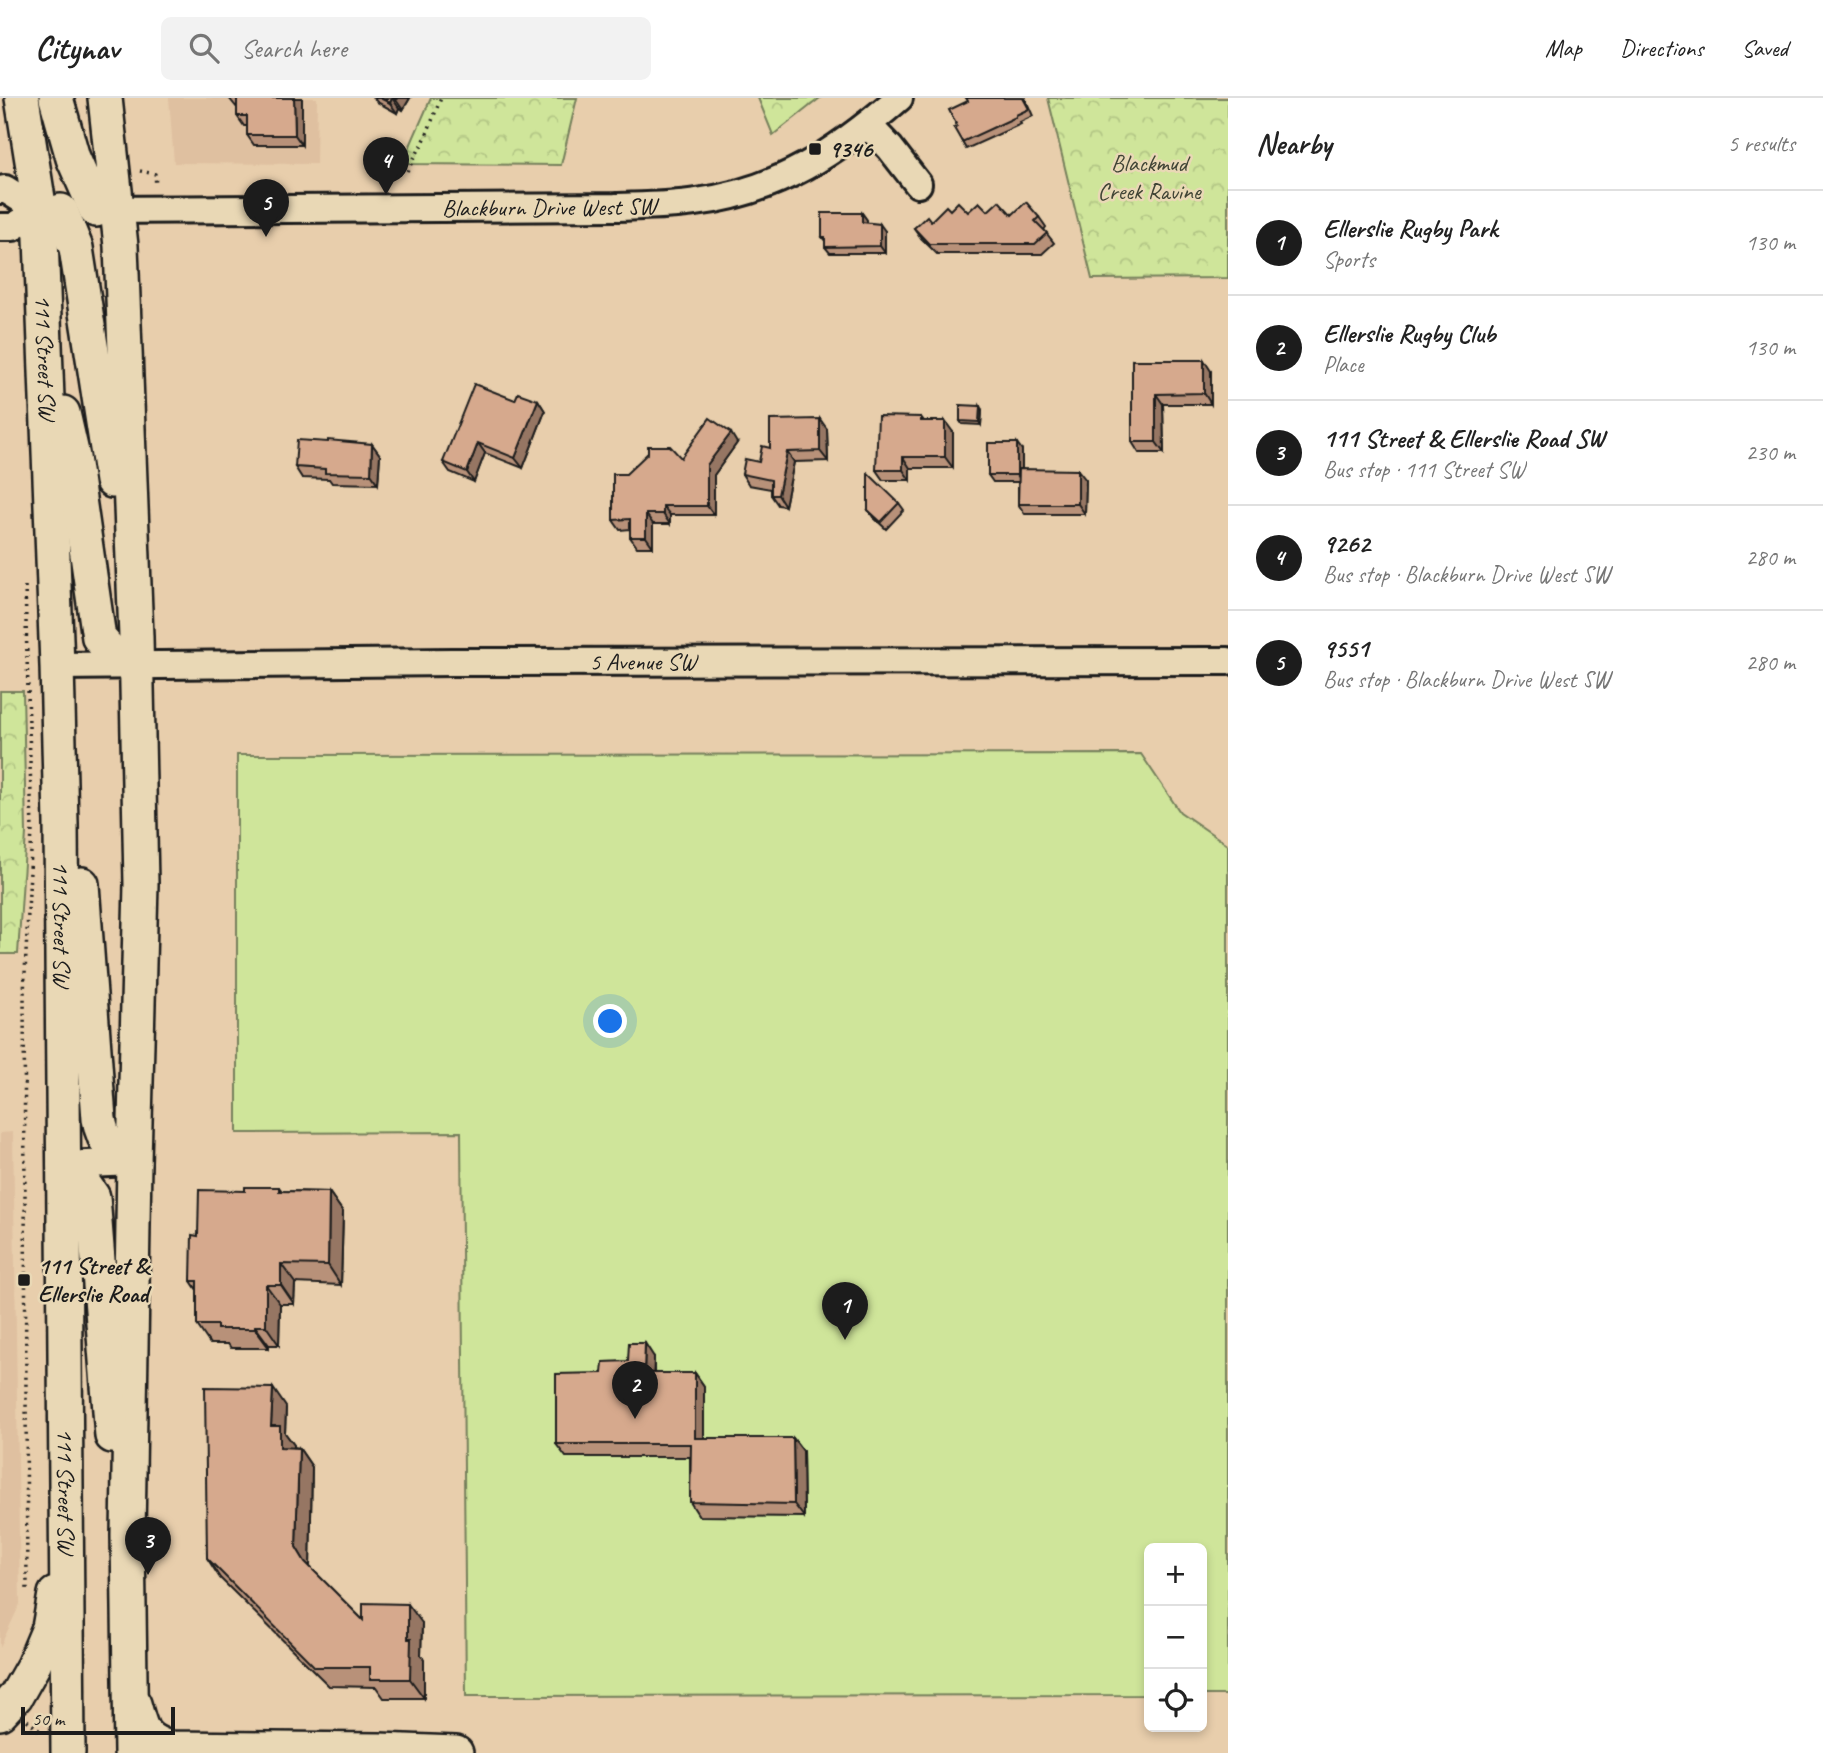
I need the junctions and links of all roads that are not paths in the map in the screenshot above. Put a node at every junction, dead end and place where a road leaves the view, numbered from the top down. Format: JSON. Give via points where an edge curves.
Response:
{"nodes":[{"id":1,"x":22,"y":98,"type":"edge"},
{"id":2,"x":56,"y":98,"type":"edge"},
{"id":3,"x":105,"y":98,"type":"edge"},
{"id":4,"x":899,"y":98,"type":"edge"},
{"id":5,"x":868,"y":125,"type":"junction"},
{"id":6,"x":918,"y":184,"type":"dead end"},
{"id":7,"x":0,"y":190,"type":"edge"},
{"id":8,"x":51,"y":211,"type":"junction"},
{"id":9,"x":107,"y":211,"type":"junction"},
{"id":10,"x":0,"y":227,"type":"edge"},
{"id":11,"x":46,"y":368,"type":"junction"},
{"id":12,"x":134,"y":590,"type":"junction"},
{"id":13,"x":1228,"y":662,"type":"edge"},
{"id":14,"x":137,"y":665,"type":"junction"},
{"id":15,"x":57,"y":666,"type":"junction"},
{"id":16,"x":60,"y":775,"type":"junction"},
{"id":17,"x":134,"y":1162,"type":"junction"},
{"id":18,"x":64,"y":1165,"type":"junction"},
{"id":19,"x":68,"y":1519,"type":"junction"},
{"id":20,"x":128,"y":1535,"type":"junction"},
{"id":21,"x":131,"y":1693,"type":"junction"},
{"id":22,"x":13,"y":1716,"type":"edge"},
{"id":23,"x":56,"y":1744,"type":"edge"},
{"id":24,"x":131,"y":1753,"type":"edge"},
{"id":25,"x":456,"y":1753,"type":"edge"}],
"edges":[{"from":1,"to":8,"type":"main road","name":"111 Street SW"},
{"from":2,"to":9,"type":"main road","via":[[73,158]]},
{"from":3,"to":9,"type":"main road"},
{"from":4,"to":5,"type":"street","name":"Blackburn Drive West SW"},
{"from":5,"to":6,"type":"street"},
{"from":5,"to":9,"type":"street","name":"Blackburn Drive West SW","via":[[785,177],[749,191],[696,202],[615,207]]},
{"from":7,"to":8,"type":"street"},
{"from":8,"to":9,"type":"street","name":"Blackburn Drive West SW"},
{"from":8,"to":10,"type":"street","via":[[13,227]]},
{"from":8,"to":11,"type":"main road","name":"111 Street SW"},
{"from":8,"to":12,"type":"main road","via":[[76,248],[117,514]]},
{"from":9,"to":12,"type":"main road","via":[[121,246]]},
{"from":11,"to":14,"type":"main road","via":[[73,457],[99,638],[113,654]]},
{"from":11,"to":15,"type":"main road","name":"111 Street SW"},
{"from":12,"to":14,"type":"main road"},
{"from":13,"to":14,"type":"street","name":"5 Avenue SW"},
{"from":14,"to":15,"type":"street","name":"5 Avenue SW"},
{"from":14,"to":17,"type":"main road","via":[[141,884]]},
{"from":15,"to":16,"type":"main road","name":"111 Street SW"},
{"from":16,"to":17,"type":"main road","via":[[70,799],[80,861],[100,1128],[112,1150]]},
{"from":16,"to":18,"type":"main road","name":"111 Street SW"},
{"from":17,"to":18,"type":"street"},
{"from":17,"to":20,"type":"main road"},
{"from":18,"to":19,"type":"main road","name":"111 Street SW"},
{"from":18,"to":20,"type":"main road","via":[[93,1197],[110,1424]]},
{"from":19,"to":22,"type":"main road","via":[[49,1628],[16,1696]]},
{"from":19,"to":23,"type":"main road","name":"111 Street SW"},
{"from":20,"to":21,"type":"main road"},
{"from":21,"to":24,"type":"main road"},
{"from":21,"to":25,"type":"main road","via":[[142,1731],[169,1748]]}]}
